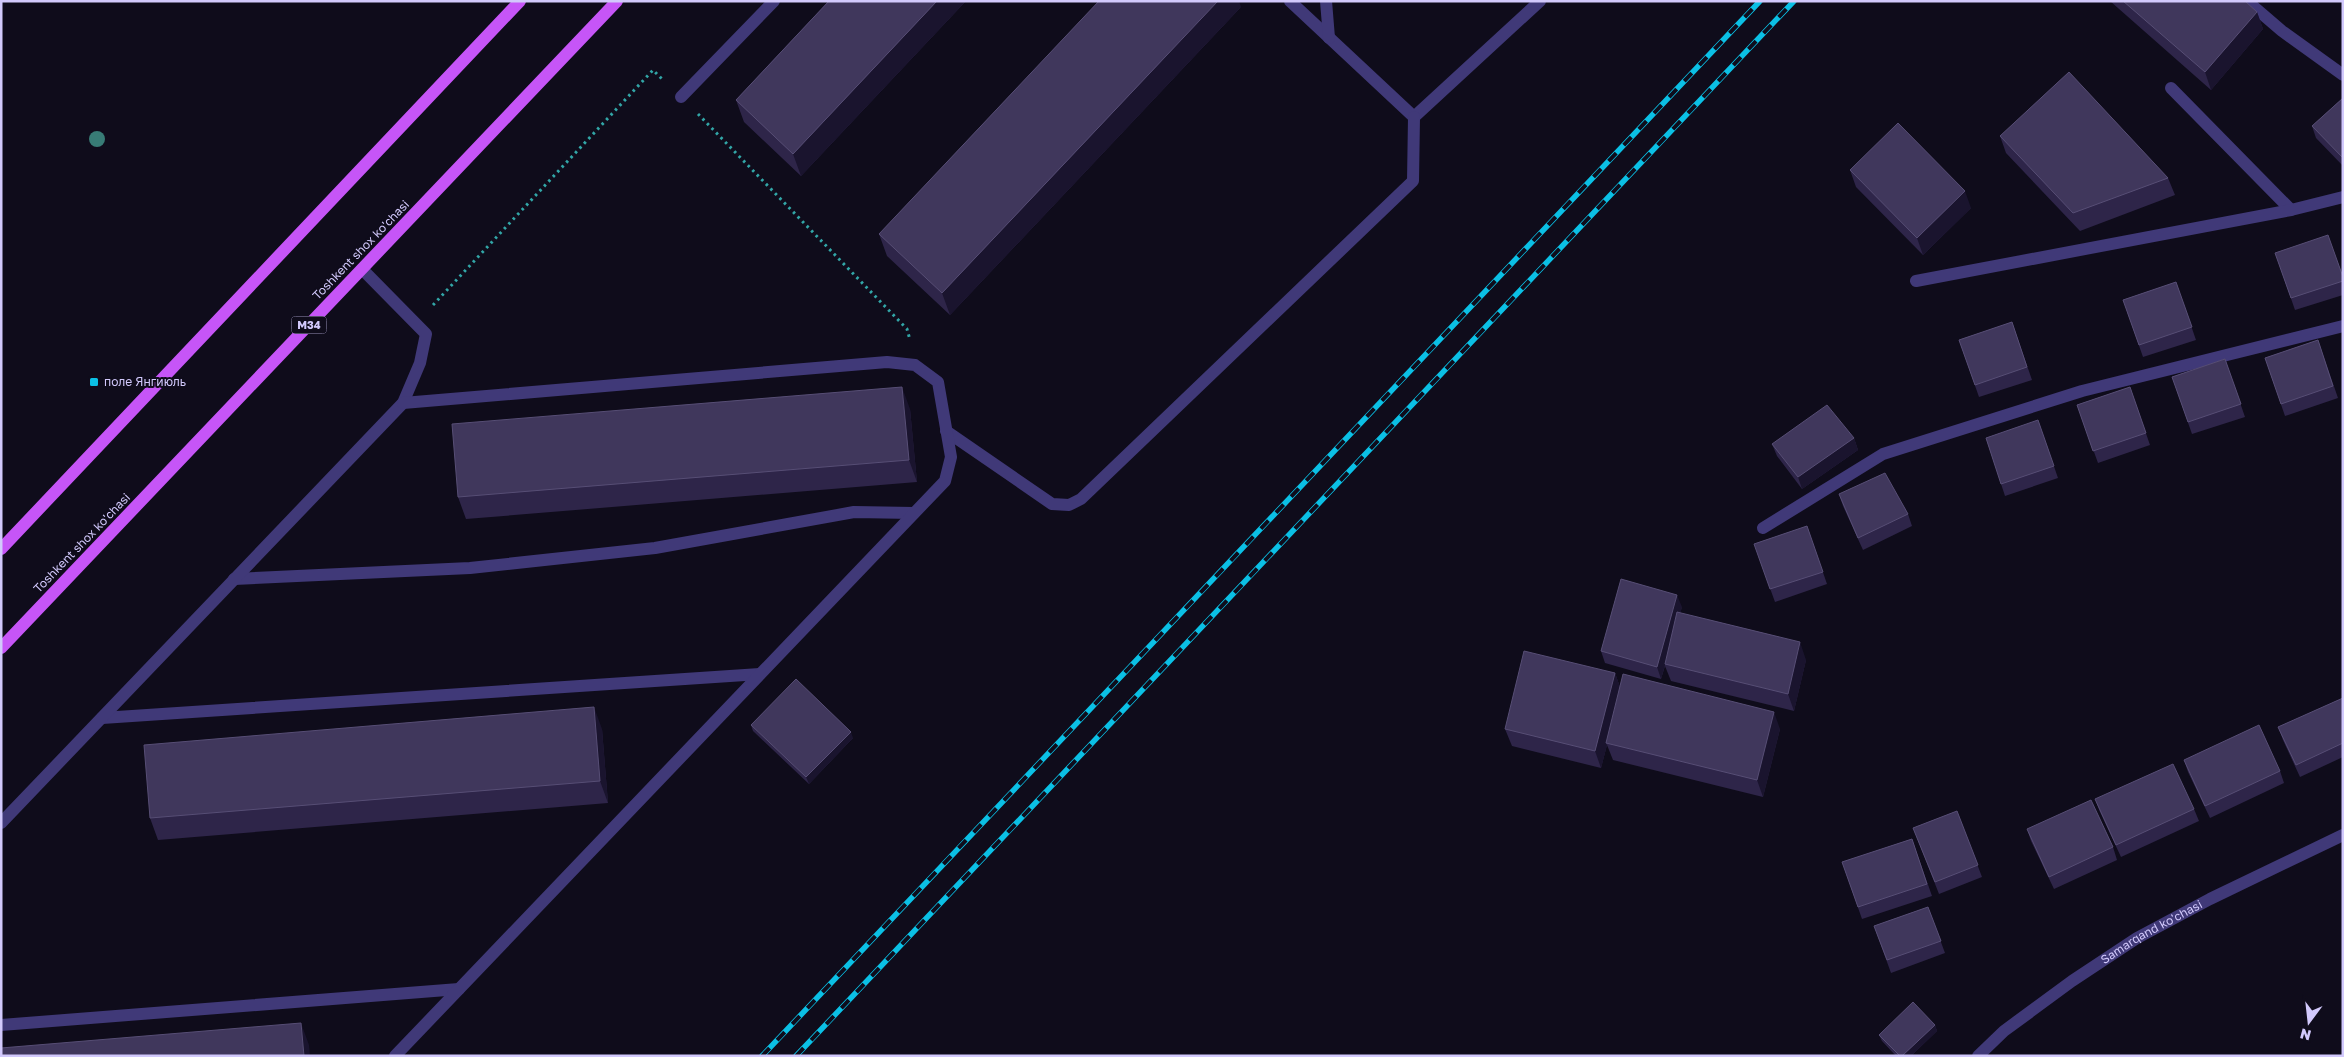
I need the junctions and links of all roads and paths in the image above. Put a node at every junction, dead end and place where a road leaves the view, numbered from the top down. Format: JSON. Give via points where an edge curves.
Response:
{"nodes":[{"id":1,"x":520,"y":1,"type":"edge"},
{"id":2,"x":617,"y":1,"type":"edge"},
{"id":3,"x":774,"y":1,"type":"edge"},
{"id":4,"x":1290,"y":1,"type":"edge"},
{"id":5,"x":1326,"y":1,"type":"edge"},
{"id":6,"x":1540,"y":1,"type":"edge"},
{"id":7,"x":2247,"y":1,"type":"edge"},
{"id":8,"x":1329,"y":38,"type":"junction"},
{"id":9,"x":2343,"y":75,"type":"edge"},
{"id":10,"x":2171,"y":88,"type":"dead end"},
{"id":11,"x":681,"y":97,"type":"junction"},
{"id":12,"x":1414,"y":117,"type":"junction"},
{"id":13,"x":2343,"y":197,"type":"edge"},
{"id":14,"x":2291,"y":210,"type":"junction"},
{"id":15,"x":362,"y":269,"type":"junction"},
{"id":16,"x":1916,"y":282,"type":"dead end"},
{"id":17,"x":416,"y":323,"type":"junction"},
{"id":18,"x":2343,"y":326,"type":"edge"},
{"id":19,"x":916,"y":365,"type":"junction"},
{"id":20,"x":403,"y":403,"type":"junction"},
{"id":21,"x":946,"y":431,"type":"junction"},
{"id":22,"x":914,"y":513,"type":"junction"},
{"id":23,"x":1763,"y":528,"type":"dead end"},
{"id":24,"x":1,"y":549,"type":"edge"},
{"id":25,"x":234,"y":579,"type":"junction"},
{"id":26,"x":1,"y":648,"type":"edge"},
{"id":27,"x":760,"y":674,"type":"junction"},
{"id":28,"x":102,"y":718,"type":"junction"},
{"id":29,"x":1,"y":823,"type":"edge"},
{"id":30,"x":2343,"y":835,"type":"edge"},
{"id":31,"x":459,"y":989,"type":"junction"},
{"id":32,"x":1,"y":1025,"type":"edge"},
{"id":33,"x":395,"y":1056,"type":"edge"},
{"id":34,"x":1978,"y":1056,"type":"edge"}],
"edges":[{"from":1,"to":24,"type":"main road"},
{"from":2,"to":15,"type":"main road","name":"Toshkent shox ko'chasi","number":"M34"},
{"from":3,"to":11,"type":"street"},
{"from":4,"to":8,"type":"street"},
{"from":5,"to":8,"type":"street"},
{"from":6,"to":12,"type":"street"},
{"from":7,"to":9,"type":"street"},
{"from":8,"to":12,"type":"street"},
{"from":10,"to":14,"type":"street"},
{"from":11,"to":17,"type":"path","via":[[653,70]]},
{"from":11,"to":19,"type":"path","via":[[907,329]]},
{"from":12,"to":21,"type":"street","via":[[1413,181],[1081,498],[1068,505],[1052,504]]},
{"from":13,"to":14,"type":"street"},
{"from":14,"to":16,"type":"street"},
{"from":15,"to":17,"type":"street"},
{"from":15,"to":26,"type":"main road","name":"Toshkent shox ko'chasi","number":"M34"},
{"from":17,"to":20,"type":"street","via":[[426,334],[420,364]]},
{"from":18,"to":23,"type":"street","via":[[2082,390],[1882,454]]},
{"from":19,"to":20,"type":"street","via":[[887,362]]},
{"from":19,"to":21,"type":"street","via":[[938,382]]},
{"from":20,"to":25,"type":"street"},
{"from":21,"to":22,"type":"street","via":[[951,457],[944,481]]},
{"from":22,"to":25,"type":"street","via":[[854,512],[655,548],[470,568]]},
{"from":22,"to":27,"type":"street"},
{"from":25,"to":28,"type":"street"},
{"from":27,"to":28,"type":"street"},
{"from":27,"to":31,"type":"street"},
{"from":28,"to":29,"type":"street"},
{"from":30,"to":34,"type":"street","name":"Samarqand ko'chasi","via":[[2137,938],[2004,1031]]},
{"from":31,"to":32,"type":"street"},
{"from":31,"to":33,"type":"street"}]}
